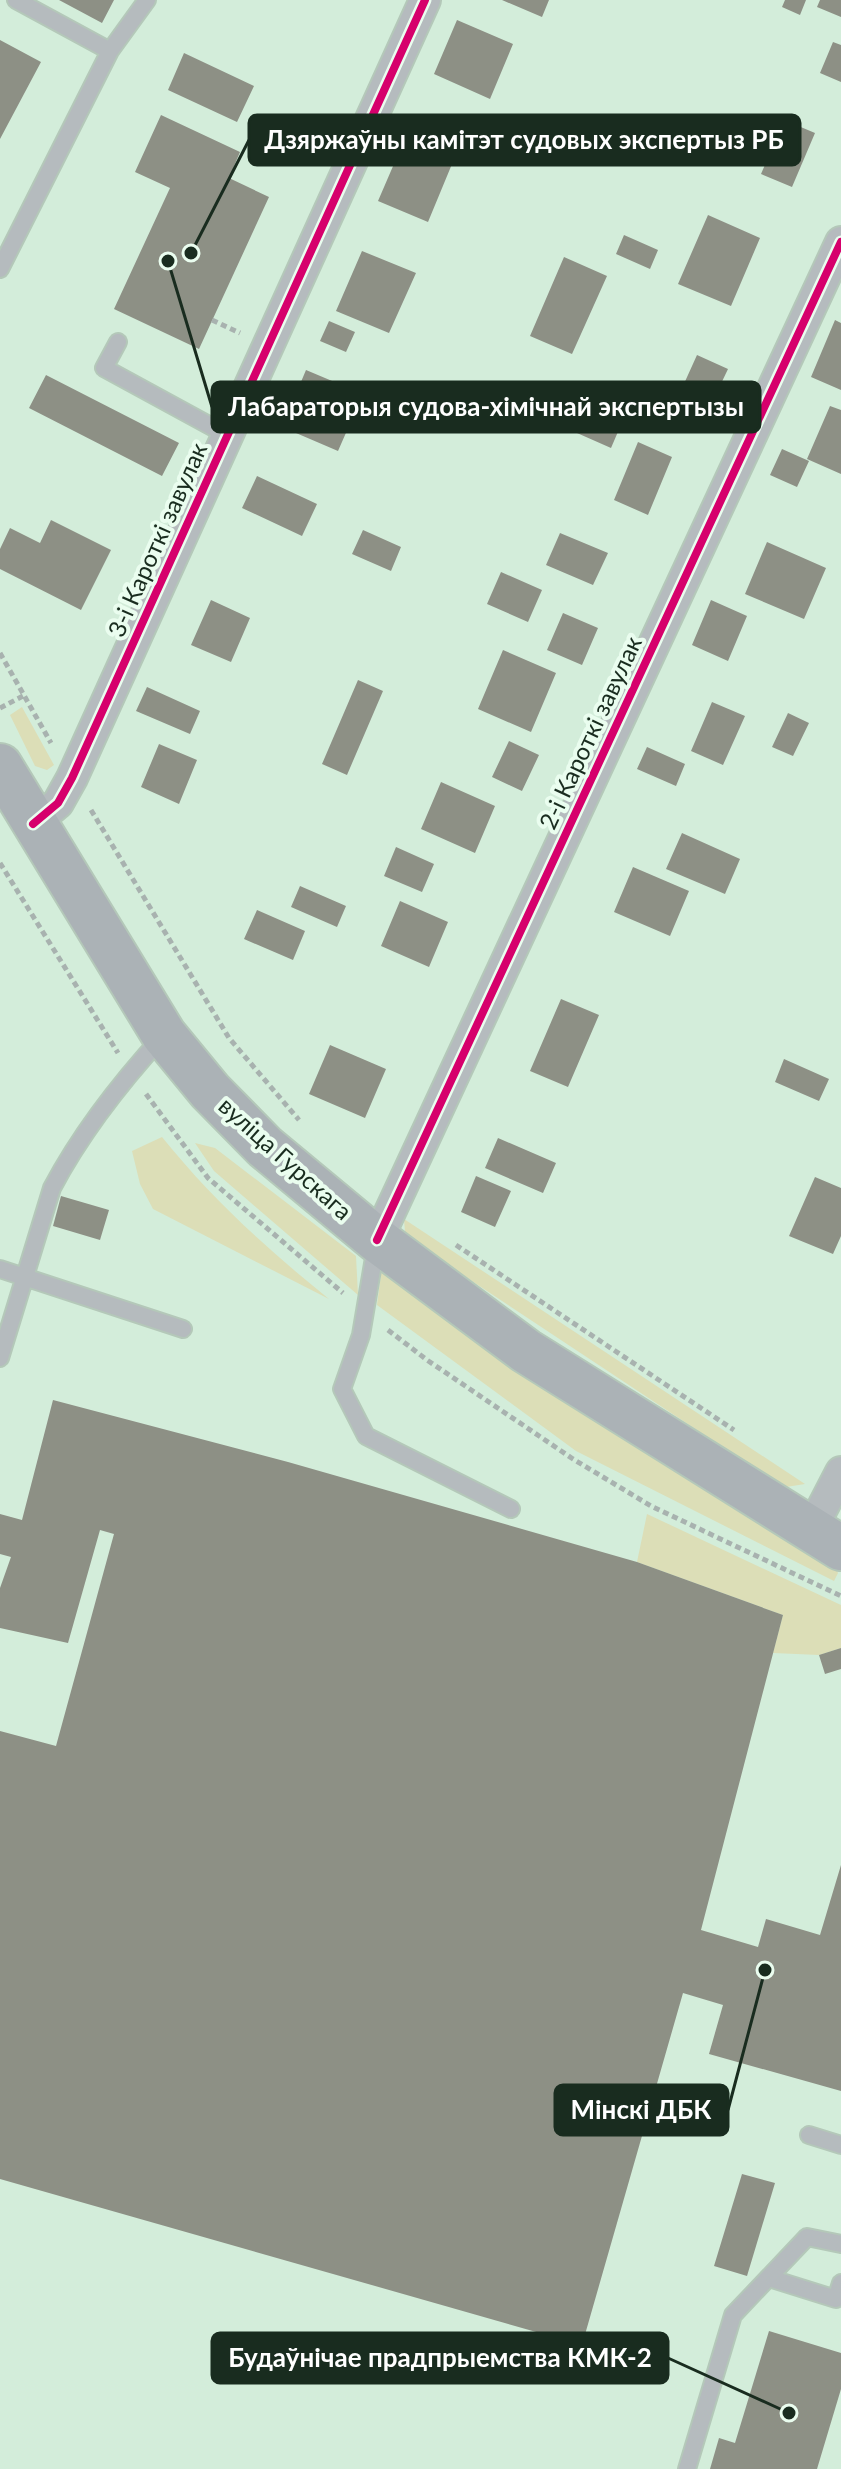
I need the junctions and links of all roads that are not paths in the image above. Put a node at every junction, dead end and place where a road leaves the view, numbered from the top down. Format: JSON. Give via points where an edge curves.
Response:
{"nodes":[{"id":1,"x":16,"y":0,"type":"edge"},
{"id":2,"x":147,"y":0,"type":"edge"},
{"id":3,"x":425,"y":0,"type":"edge"},
{"id":4,"x":110,"y":51,"type":"junction"},
{"id":5,"x":841,"y":242,"type":"edge"},
{"id":6,"x":0,"y":269,"type":"edge"},
{"id":7,"x":118,"y":342,"type":"dead end"},
{"id":8,"x":227,"y":435,"type":"junction"},
{"id":9,"x":0,"y":766,"type":"edge"},
{"id":10,"x":33,"y":824,"type":"junction"},
{"id":11,"x":164,"y":1035,"type":"junction"},
{"id":12,"x":377,"y":1240,"type":"junction"},
{"id":13,"x":0,"y":1269,"type":"edge"},
{"id":14,"x":25,"y":1277,"type":"junction"},
{"id":15,"x":183,"y":1329,"type":"dead end"},
{"id":16,"x":0,"y":1358,"type":"edge"},
{"id":17,"x":841,"y":1472,"type":"edge"},
{"id":18,"x":511,"y":1509,"type":"dead end"},
{"id":19,"x":826,"y":1539,"type":"edge"},
{"id":20,"x":809,"y":2135,"type":"dead end"},
{"id":21,"x":841,"y":2145,"type":"edge"},
{"id":22,"x":841,"y":2244,"type":"edge"},
{"id":23,"x":769,"y":2278,"type":"junction"},
{"id":24,"x":841,"y":2283,"type":"edge"},
{"id":25,"x":687,"y":2469,"type":"edge"}],
"edges":[{"from":1,"to":4,"type":"lane"},
{"from":2,"to":4,"type":"lane"},
{"from":3,"to":8,"type":"street","name":"3-і Кароткі завулак"},
{"from":4,"to":6,"type":"lane"},
{"from":5,"to":12,"type":"street","name":"2-і Кароткі завулак"},
{"from":7,"to":8,"type":"lane","via":[[104,368]]},
{"from":8,"to":10,"type":"street","name":"3-і Кароткі завулак","via":[[72,778],[58,803]]},
{"from":9,"to":10,"type":"main road","name":"вуліца Гурскага"},
{"from":10,"to":11,"type":"main road","name":"вуліца Гурскага"},
{"from":11,"to":12,"type":"main road","name":"вуліца Гурскага","via":[[265,1147]]},
{"from":11,"to":14,"type":"lane","via":[[130,1072],[64,1166],[52,1188]]},
{"from":12,"to":18,"type":"lane","via":[[361,1335],[342,1389],[366,1436]]},
{"from":12,"to":19,"type":"main road","name":"вуліца Гурскага","via":[[526,1351]]},
{"from":13,"to":14,"type":"lane"},
{"from":14,"to":15,"type":"lane"},
{"from":14,"to":16,"type":"lane"},
{"from":17,"to":19,"type":"street"},
{"from":20,"to":21,"type":"lane"},
{"from":22,"to":23,"type":"lane","via":[[807,2237]]},
{"from":23,"to":24,"type":"lane","via":[[836,2299]]},
{"from":23,"to":25,"type":"lane","via":[[733,2315]]}]}
